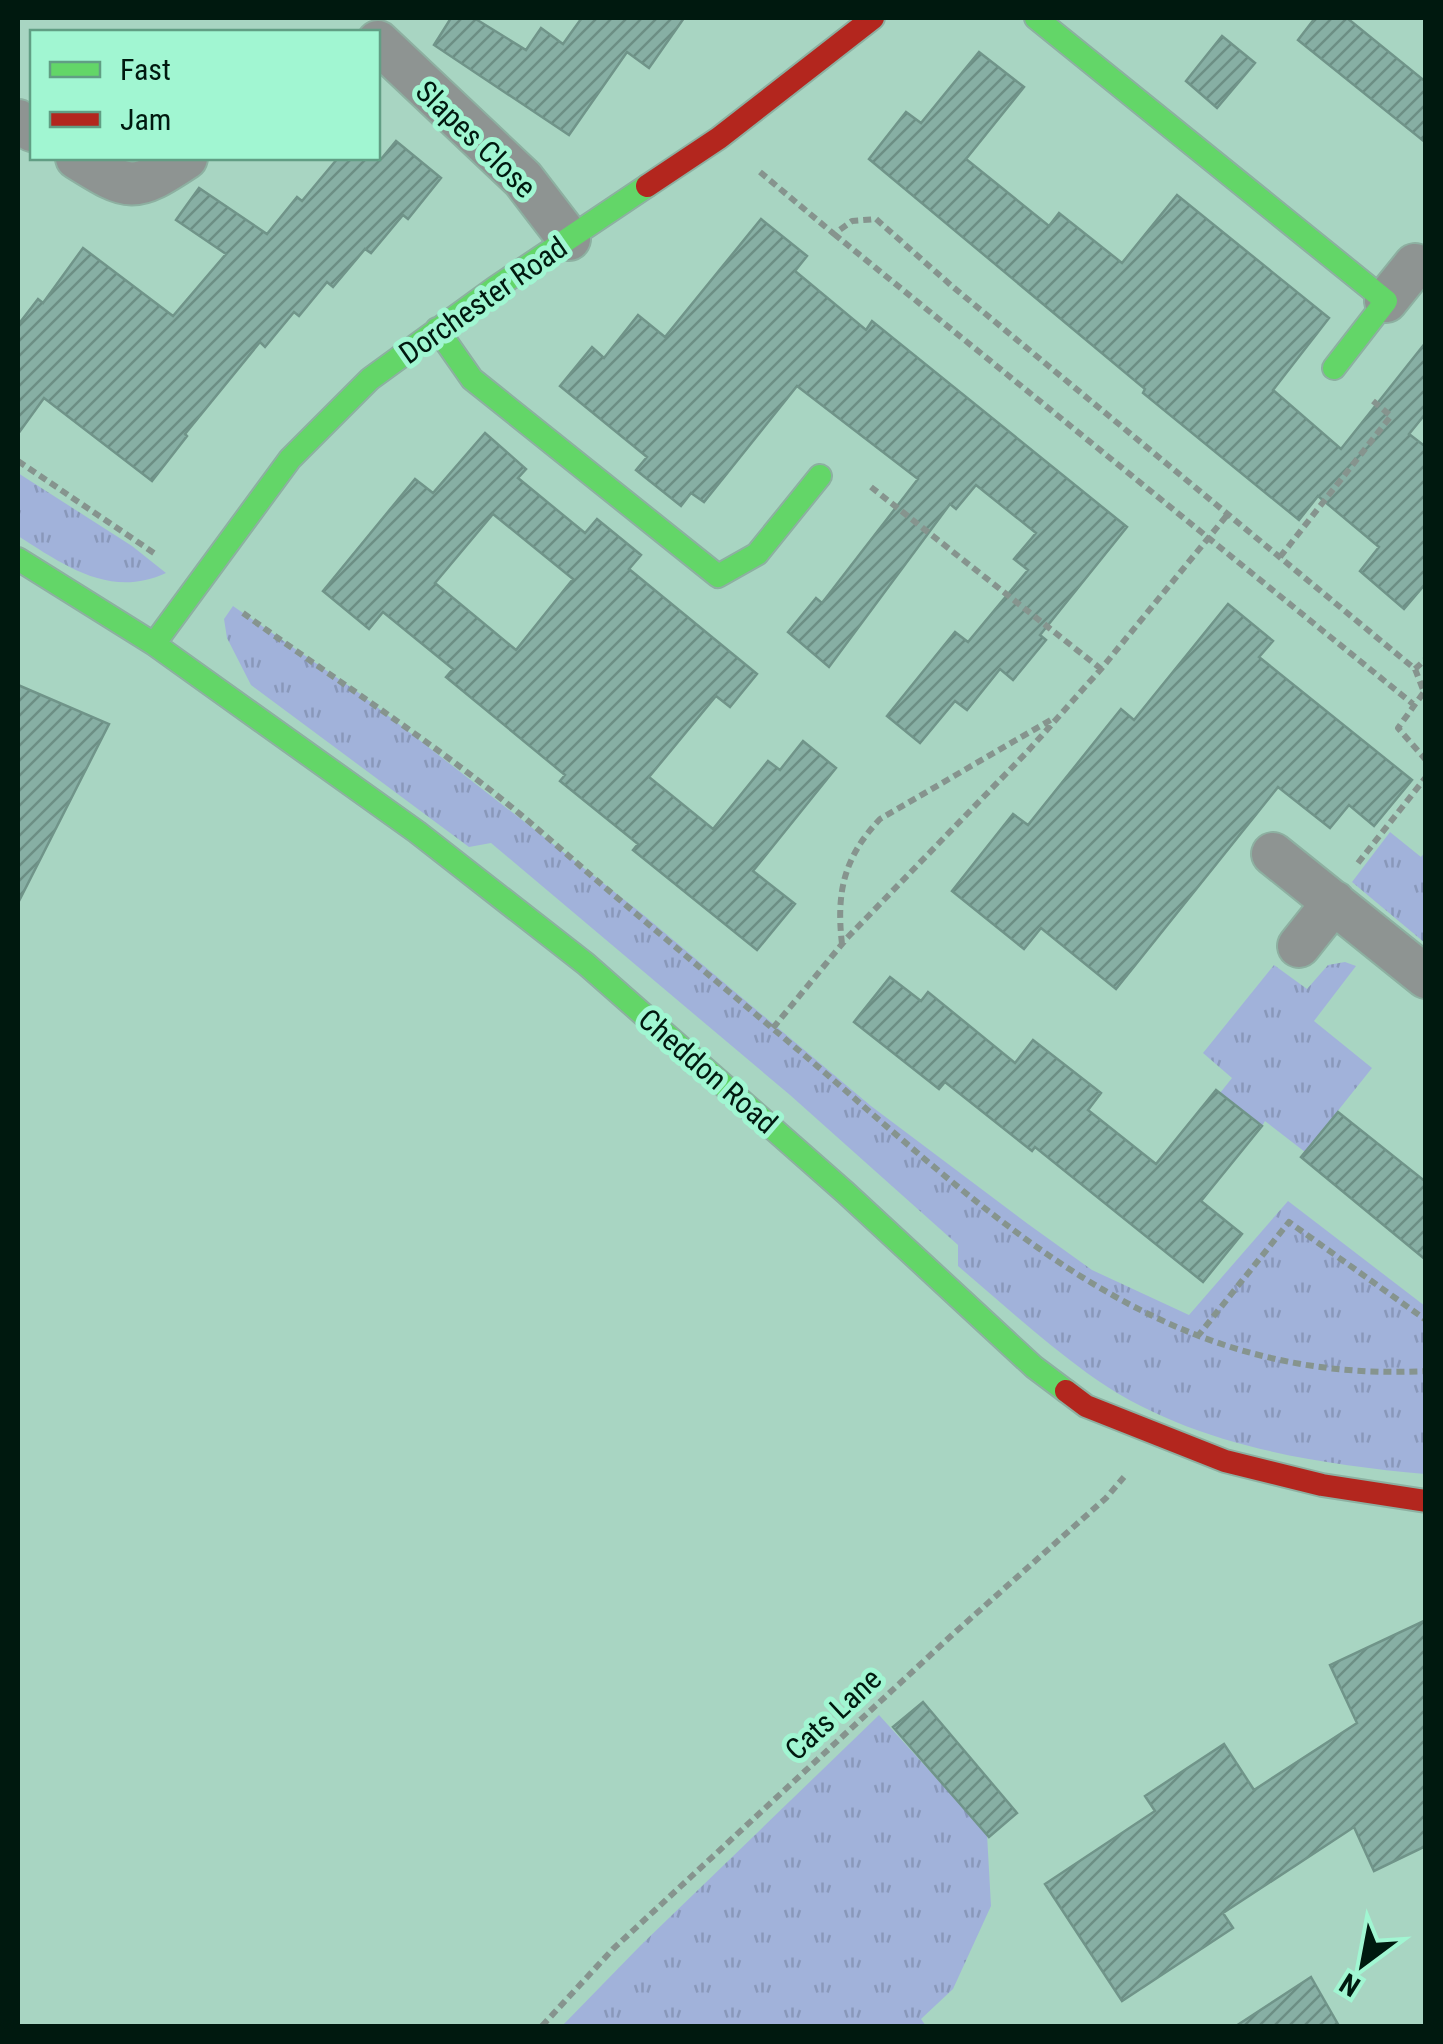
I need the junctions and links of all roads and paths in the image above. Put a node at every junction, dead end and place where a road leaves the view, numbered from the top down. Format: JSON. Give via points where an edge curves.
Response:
{"nodes":[{"id":1,"x":872,"y":18,"type":"edge"},
{"id":2,"x":1036,"y":18,"type":"edge"},
{"id":3,"x":380,"y":44,"type":"edge"},
{"id":4,"x":719,"y":138,"type":"junction"},
{"id":5,"x":80,"y":160,"type":"edge"},
{"id":6,"x":183,"y":160,"type":"edge"},
{"id":7,"x":834,"y":234,"type":"junction"},
{"id":8,"x":570,"y":239,"type":"junction"},
{"id":9,"x":1415,"y":265,"type":"dead end"},
{"id":10,"x":1386,"y":301,"type":"junction"},
{"id":11,"x":437,"y":328,"type":"junction"},
{"id":12,"x":1334,"y":368,"type":"joint"},
{"id":13,"x":18,"y":461,"type":"edge"},
{"id":14,"x":820,"y":476,"type":"joint"},
{"id":15,"x":1228,"y":514,"type":"junction"},
{"id":16,"x":1208,"y":538,"type":"junction"},
{"id":17,"x":1280,"y":557,"type":"junction"},
{"id":18,"x":18,"y":560,"type":"edge"},
{"id":19,"x":199,"y":581,"type":"junction"},
{"id":20,"x":154,"y":644,"type":"junction"},
{"id":21,"x":1426,"y":659,"type":"edge"},
{"id":22,"x":1101,"y":669,"type":"junction"},
{"id":23,"x":1415,"y":669,"type":"junction"},
{"id":24,"x":1413,"y":704,"type":"junction"},
{"id":25,"x":1059,"y":716,"type":"junction"},
{"id":26,"x":1426,"y":760,"type":"edge"},
{"id":27,"x":1426,"y":778,"type":"edge"},
{"id":28,"x":1274,"y":854,"type":"dead end"},
{"id":29,"x":1332,"y":900,"type":"junction"},
{"id":30,"x":842,"y":945,"type":"junction"},
{"id":31,"x":1299,"y":946,"type":"dead end"},
{"id":32,"x":1426,"y":977,"type":"edge"},
{"id":33,"x":773,"y":1028,"type":"junction"},
{"id":34,"x":1426,"y":1320,"type":"edge"},
{"id":35,"x":1198,"y":1337,"type":"junction"},
{"id":36,"x":1426,"y":1371,"type":"edge"},
{"id":37,"x":1148,"y":1432,"type":"junction"},
{"id":38,"x":1426,"y":1500,"type":"edge"},
{"id":39,"x":542,"y":2026,"type":"edge"}],
"edges":[{"from":1,"to":4,"type":"street","name":"Dorchester Road"},
{"from":2,"to":10,"type":"street"},
{"from":3,"to":8,"type":"street","name":"Slapes Close","via":[[523,179]]},
{"from":4,"to":7,"type":"path"},
{"from":4,"to":8,"type":"street","name":"Dorchester Road"},
{"from":5,"to":6,"type":"street","via":[[117,183],[132,184],[148,184]]},
{"from":7,"to":15,"type":"path","via":[[852,220],[876,219]]},
{"from":7,"to":16,"type":"path"},
{"from":8,"to":11,"type":"street","name":"Dorchester Road"},
{"from":9,"to":10,"type":"street"},
{"from":10,"to":12,"type":"street"},
{"from":11,"to":14,"type":"street","via":[[472,379],[718,576],[757,554]]},
{"from":11,"to":19,"type":"street","name":"Dorchester Road","via":[[370,379],[290,459]]},
{"from":12,"to":17,"type":"path","via":[[1391,416]]},
{"from":13,"to":19,"type":"path"},
{"from":14,"to":22,"type":"path","via":[[840,462]]},
{"from":15,"to":16,"type":"path"},
{"from":15,"to":17,"type":"path"},
{"from":16,"to":22,"type":"path"},
{"from":16,"to":24,"type":"path"},
{"from":17,"to":23,"type":"path"},
{"from":18,"to":20,"type":"street","name":"Cheddon Road"},
{"from":19,"to":20,"type":"street","name":"Dorchester Road"},
{"from":19,"to":33,"type":"path","via":[[488,788]]},
{"from":20,"to":37,"type":"street","name":"Cheddon Road","via":[[417,832],[586,964],[1034,1367],[1086,1406]]},
{"from":21,"to":23,"type":"path"},
{"from":22,"to":25,"type":"path"},
{"from":23,"to":24,"type":"path","via":[[1424,692]]},
{"from":24,"to":26,"type":"path","via":[[1398,728]]},
{"from":25,"to":30,"type":"path"},
{"from":25,"to":30,"type":"path","via":[[872,828],[846,870],[838,911]]},
{"from":27,"to":29,"type":"path"},
{"from":28,"to":29,"type":"street"},
{"from":29,"to":31,"type":"street"},
{"from":29,"to":32,"type":"street"},
{"from":30,"to":33,"type":"path"},
{"from":33,"to":35,"type":"path","via":[[1014,1234],[1132,1308]]},
{"from":34,"to":35,"type":"path","via":[[1288,1222]]},
{"from":35,"to":36,"type":"path","via":[[1279,1360],[1364,1372]]},
{"from":37,"to":38,"type":"street","name":"Cheddon Road","via":[[1225,1461],[1322,1485]]},
{"from":37,"to":39,"type":"path","name":"Cats Lane","via":[[1133,1466],[1106,1498],[628,1935]]}]}
